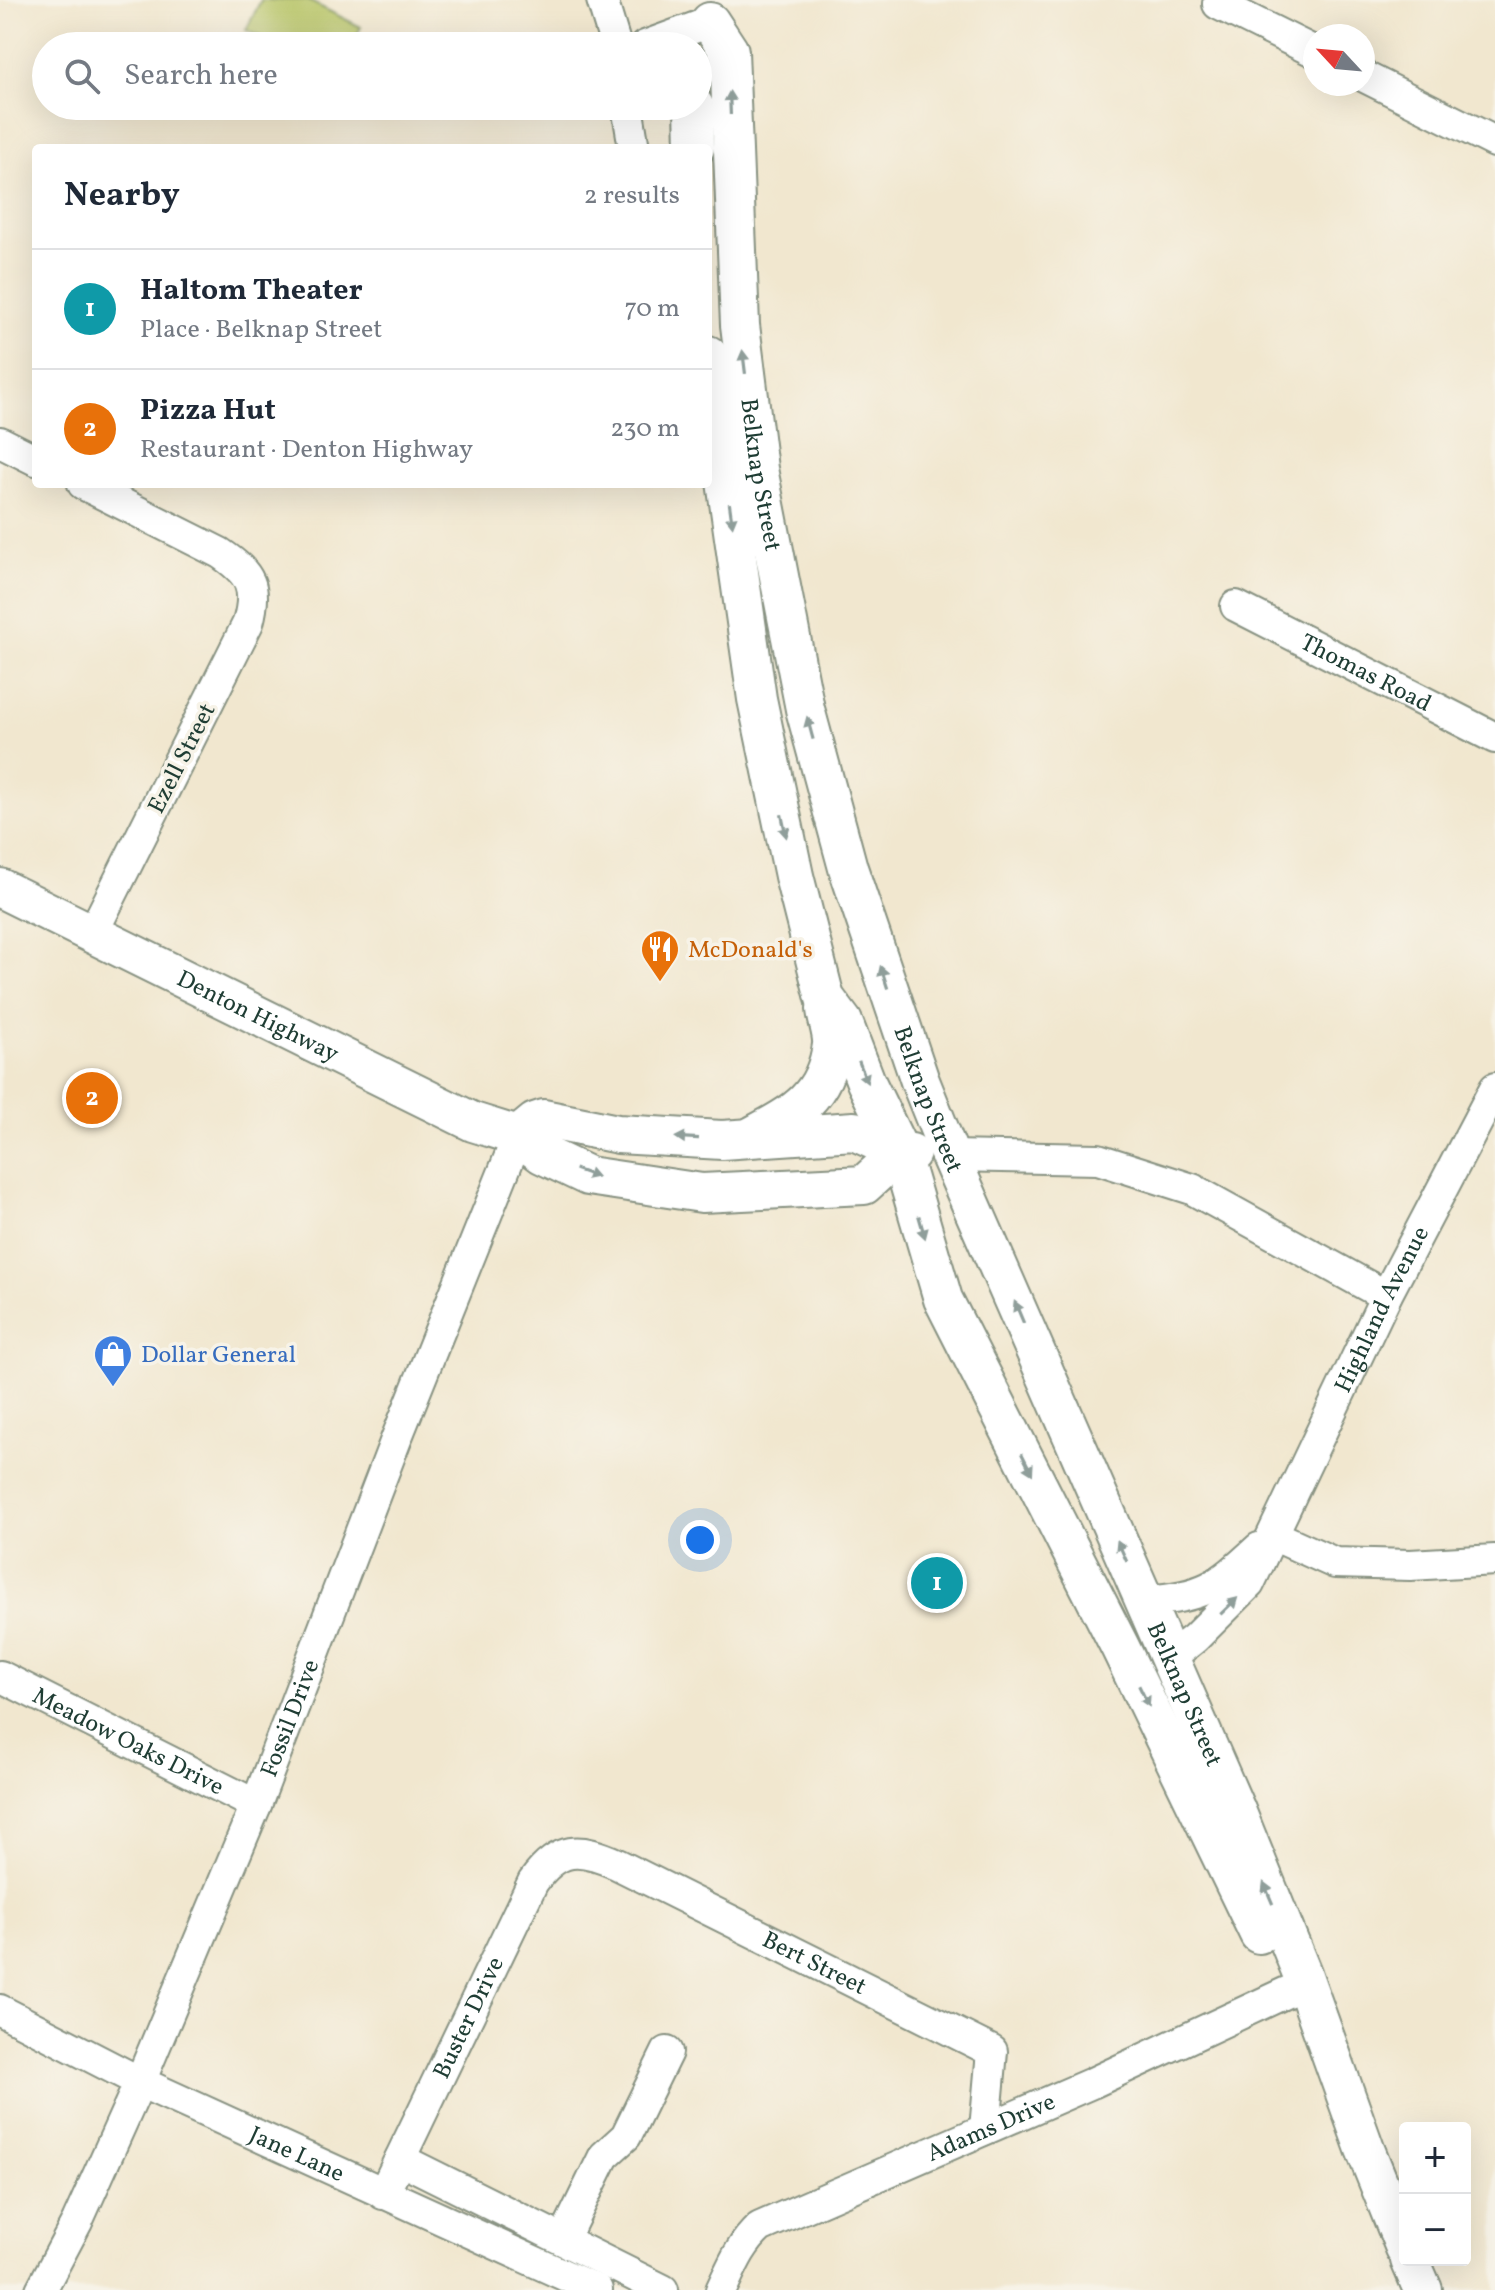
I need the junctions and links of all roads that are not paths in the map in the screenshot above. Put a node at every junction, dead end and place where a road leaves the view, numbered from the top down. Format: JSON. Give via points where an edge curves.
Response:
{"nodes":[{"id":1,"x":602,"y":0,"type":"edge"},
{"id":2,"x":1218,"y":4,"type":"dead end"},
{"id":3,"x":705,"y":23,"type":"edge"},
{"id":4,"x":612,"y":32,"type":"edge"},
{"id":5,"x":682,"y":32,"type":"edge"},
{"id":6,"x":1303,"y":46,"type":"edge"},
{"id":7,"x":1375,"y":82,"type":"edge"},
{"id":8,"x":629,"y":120,"type":"edge"},
{"id":9,"x":694,"y":120,"type":"edge"},
{"id":10,"x":1495,"y":142,"type":"edge"},
{"id":11,"x":633,"y":144,"type":"edge"},
{"id":12,"x":695,"y":144,"type":"edge"},
{"id":13,"x":712,"y":389,"type":"edge"},
{"id":14,"x":0,"y":442,"type":"edge"},
{"id":15,"x":32,"y":458,"type":"edge"},
{"id":16,"x":91,"y":488,"type":"edge"},
{"id":17,"x":1236,"y":606,"type":"dead end"},
{"id":18,"x":1495,"y":738,"type":"edge"},
{"id":19,"x":0,"y":888,"type":"edge"},
{"id":20,"x":92,"y":934,"type":"junction"},
{"id":21,"x":825,"y":998,"type":"junction"},
{"id":22,"x":1495,"y":1088,"type":"edge"},
{"id":23,"x":518,"y":1136,"type":"junction"},
{"id":24,"x":747,"y":1138,"type":"junction"},
{"id":25,"x":900,"y":1152,"type":"junction"},
{"id":26,"x":950,"y":1156,"type":"junction"},
{"id":27,"x":1386,"y":1296,"type":"junction"},
{"id":28,"x":1273,"y":1535,"type":"junction"},
{"id":29,"x":1495,"y":1560,"type":"edge"},
{"id":30,"x":1145,"y":1601,"type":"junction"},
{"id":31,"x":1171,"y":1657,"type":"junction"},
{"id":32,"x":0,"y":1676,"type":"edge"},
{"id":33,"x":256,"y":1805,"type":"junction"},
{"id":34,"x":565,"y":1854,"type":"joint"},
{"id":35,"x":1287,"y":1992,"type":"junction"},
{"id":36,"x":0,"y":2010,"type":"edge"},
{"id":37,"x":667,"y":2052,"type":"dead end"},
{"id":38,"x":140,"y":2082,"type":"junction"},
{"id":39,"x":985,"y":2129,"type":"junction"},
{"id":40,"x":1365,"y":2149,"type":"junction"},
{"id":41,"x":392,"y":2175,"type":"junction"},
{"id":42,"x":1399,"y":2233,"type":"edge"},
{"id":43,"x":563,"y":2240,"type":"junction"},
{"id":44,"x":1413,"y":2266,"type":"edge"},
{"id":45,"x":41,"y":2290,"type":"edge"},
{"id":46,"x":597,"y":2290,"type":"edge"},
{"id":47,"x":663,"y":2290,"type":"edge"},
{"id":48,"x":721,"y":2290,"type":"edge"},
{"id":49,"x":1423,"y":2290,"type":"edge"}],
"edges":[{"from":1,"to":4,"type":"street"},
{"from":2,"to":6,"type":"street"},
{"from":3,"to":5,"type":"street"},
{"from":26,"to":3,"type":"main road","name":"Belknap Street","one_way":true,"via":[[848,868],[805,709],[758,469],[740,325],[729,51]]},
{"from":7,"to":10,"type":"street"},
{"from":8,"to":11,"type":"street"},
{"from":9,"to":12,"type":"main road"},
{"from":13,"to":21,"type":"main road","name":"Belknap Street","one_way":true,"via":[[757,699]]},
{"from":14,"to":15,"type":"street"},
{"from":16,"to":20,"type":"street","name":"Ezell Street","via":[[220,553],[237,565],[253,589],[248,623]]},
{"from":17,"to":18,"type":"street","name":"Thomas Road"},
{"from":19,"to":20,"type":"main road","name":"Denton Highway"},
{"from":20,"to":23,"type":"main road","name":"Denton Highway","via":[[473,1122]]},
{"from":21,"to":24,"type":"main road","via":[[833,1043],[815,1091],[794,1114]]},
{"from":21,"to":25,"type":"main road","name":"Belknap Street","one_way":true,"via":[[843,1022]]},
{"from":22,"to":27,"type":"street","name":"Highland Avenue"},
{"from":24,"to":23,"type":"main road","one_way":true,"via":[[618,1134],[544,1119]]},
{"from":23,"to":25,"type":"main road","name":"Denton Highway","one_way":true,"via":[[588,1176],[702,1193],[864,1185]]},
{"from":23,"to":33,"type":"street","name":"Fossil Drive"},
{"from":24,"to":25,"type":"main road","via":[[854,1131]]},
{"from":25,"to":26,"type":"main road"},
{"from":25,"to":35,"type":"main road","name":"Belknap Street","one_way":true,"via":[[943,1299]]},
{"from":26,"to":27,"type":"street","via":[[1098,1159],[1192,1189]]},
{"from":30,"to":26,"type":"main road","name":"Belknap Street","one_way":true},
{"from":27,"to":28,"type":"street","name":"Highland Avenue"},
{"from":28,"to":29,"type":"street","via":[[1335,1563]]},
{"from":28,"to":30,"type":"street","via":[[1207,1590]]},
{"from":31,"to":28,"type":"street","name":"Highland Avenue","one_way":true,"via":[[1249,1584]]},
{"from":30,"to":31,"type":"main road","name":"Belknap Street"},
{"from":40,"to":31,"type":"main road","name":"Belknap Street","one_way":true,"via":[[1303,1976]]},
{"from":32,"to":33,"type":"street","name":"Meadow Oaks Drive"},
{"from":33,"to":38,"type":"street","name":"Fossil Drive"},
{"from":34,"to":39,"type":"street","name":"Bert Street","via":[[579,1851],[617,1864],[992,2051]]},
{"from":34,"to":41,"type":"street","name":"Buster Drive","via":[[547,1862],[533,1882]]},
{"from":35,"to":39,"type":"street","name":"Adams Drive"},
{"from":35,"to":40,"type":"main road","name":"Belknap Street"},
{"from":36,"to":38,"type":"street","name":"Jane Lane"},
{"from":37,"to":43,"type":"street","via":[[626,2136],[604,2156]]},
{"from":38,"to":41,"type":"street","name":"Jane Lane"},
{"from":38,"to":45,"type":"street","name":"Fossil Drive"},
{"from":39,"to":48,"type":"street","name":"Adams Drive","via":[[760,2227],[739,2251]]},
{"from":40,"to":42,"type":"main road","name":"Belknap Street"},
{"from":41,"to":43,"type":"street"},
{"from":41,"to":46,"type":"street","name":"Jane Lane"},
{"from":43,"to":47,"type":"street"},
{"from":44,"to":49,"type":"main road"}]}
